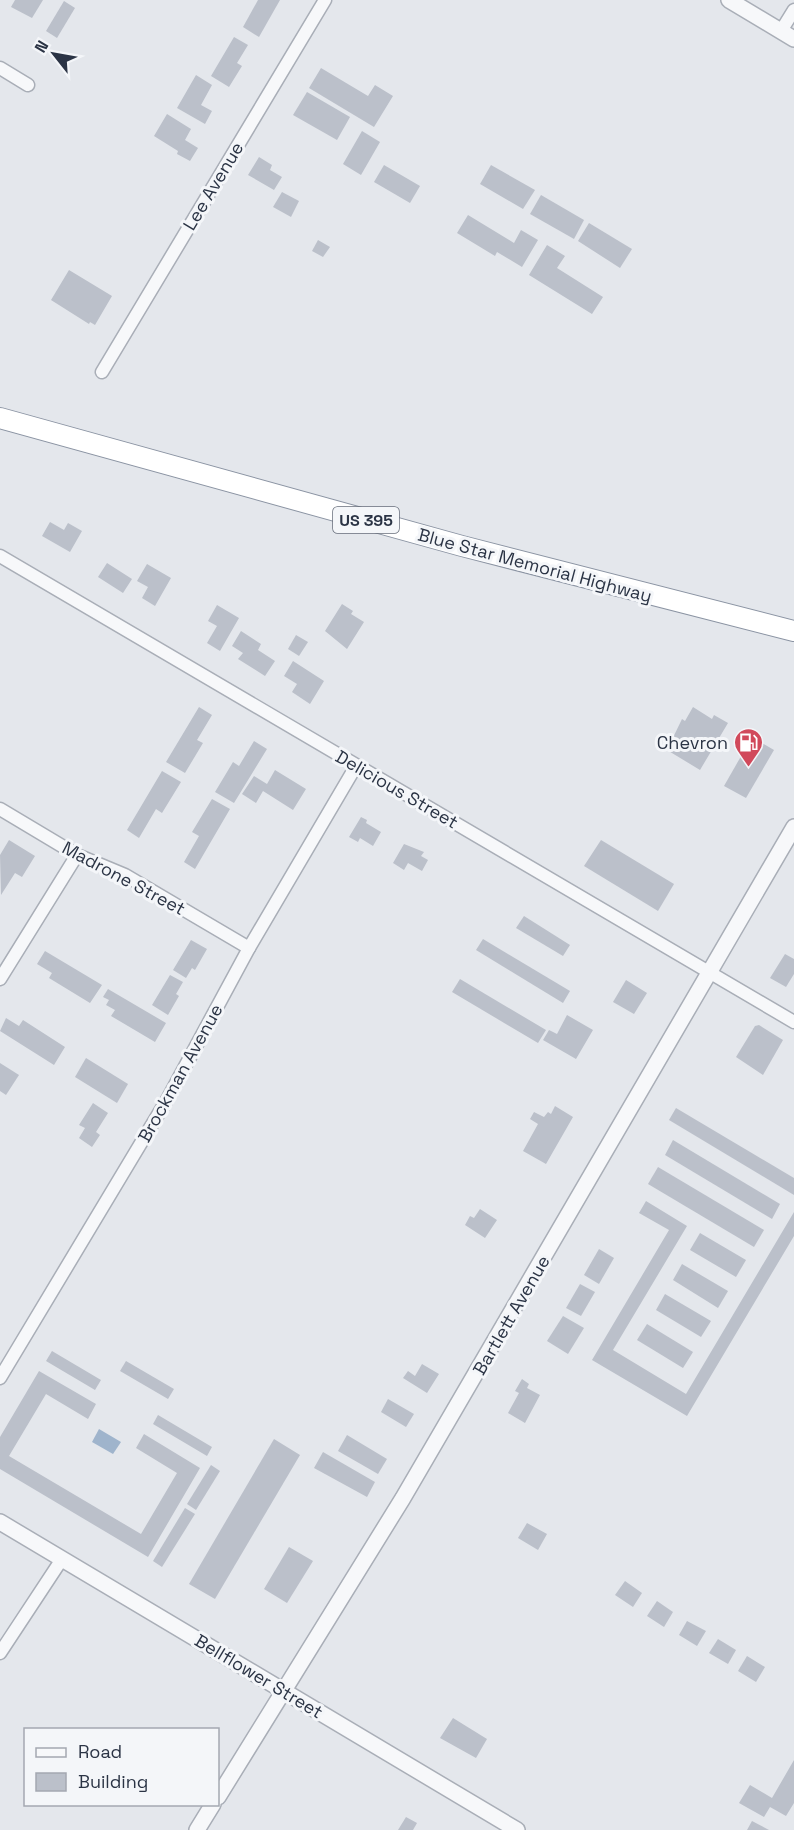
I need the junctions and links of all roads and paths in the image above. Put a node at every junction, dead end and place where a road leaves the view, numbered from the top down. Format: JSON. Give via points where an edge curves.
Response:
{"nodes":[{"id":1,"x":325,"y":0,"type":"edge"},
{"id":2,"x":729,"y":0,"type":"edge"},
{"id":3,"x":794,"y":10,"type":"edge"},
{"id":4,"x":788,"y":35,"type":"edge"},
{"id":5,"x":0,"y":68,"type":"edge"},
{"id":6,"x":28,"y":85,"type":"dead end"},
{"id":7,"x":102,"y":372,"type":"dead end"},
{"id":8,"x":0,"y":418,"type":"edge"},
{"id":9,"x":0,"y":556,"type":"edge"},
{"id":10,"x":794,"y":632,"type":"edge"},
{"id":11,"x":356,"y":766,"type":"junction"},
{"id":12,"x":0,"y":809,"type":"edge"},
{"id":13,"x":794,"y":827,"type":"edge"},
{"id":14,"x":77,"y":855,"type":"junction"},
{"id":15,"x":249,"y":948,"type":"junction"},
{"id":16,"x":710,"y":970,"type":"junction"},
{"id":17,"x":0,"y":979,"type":"edge"},
{"id":18,"x":794,"y":1022,"type":"edge"},
{"id":19,"x":0,"y":1378,"type":"edge"},
{"id":20,"x":0,"y":1522,"type":"edge"},
{"id":21,"x":62,"y":1559,"type":"junction"},
{"id":22,"x":0,"y":1653,"type":"edge"},
{"id":23,"x":285,"y":1691,"type":"junction"},
{"id":24,"x":219,"y":1795,"type":"edge"},
{"id":25,"x":212,"y":1806,"type":"edge"},
{"id":26,"x":197,"y":1830,"type":"edge"},
{"id":27,"x":517,"y":1830,"type":"edge"}],
"edges":[{"from":1,"to":7,"type":"street","name":"Lee Avenue"},
{"from":2,"to":4,"type":"street"},
{"from":3,"to":4,"type":"street"},
{"from":5,"to":6,"type":"street"},
{"from":8,"to":10,"type":"highway","name":"Blue Star Memorial Highway","number":"US 395","via":[[462,546]]},
{"from":9,"to":11,"type":"street","name":"Delicious Street"},
{"from":11,"to":15,"type":"street","name":"Brockman Avenue"},
{"from":11,"to":16,"type":"street","name":"Delicious Street"},
{"from":12,"to":14,"type":"street","name":"Madrone Street"},
{"from":13,"to":16,"type":"street","name":"Bartlett Avenue"},
{"from":14,"to":15,"type":"street","name":"Madrone Street","via":[[125,875]]},
{"from":14,"to":17,"type":"street"},
{"from":15,"to":19,"type":"street","name":"Brockman Avenue","via":[[168,1098]]},
{"from":16,"to":18,"type":"street","name":"Delicious Street"},
{"from":16,"to":23,"type":"street","name":"Bartlett Avenue","via":[[408,1489]]},
{"from":20,"to":21,"type":"street","name":"Bellflower Street"},
{"from":21,"to":22,"type":"street"},
{"from":21,"to":23,"type":"street","name":"Bellflower Street"},
{"from":23,"to":24,"type":"street","name":"Bartlett Avenue"},
{"from":23,"to":27,"type":"street","name":"Bellflower Street"},
{"from":25,"to":26,"type":"street"}]}
